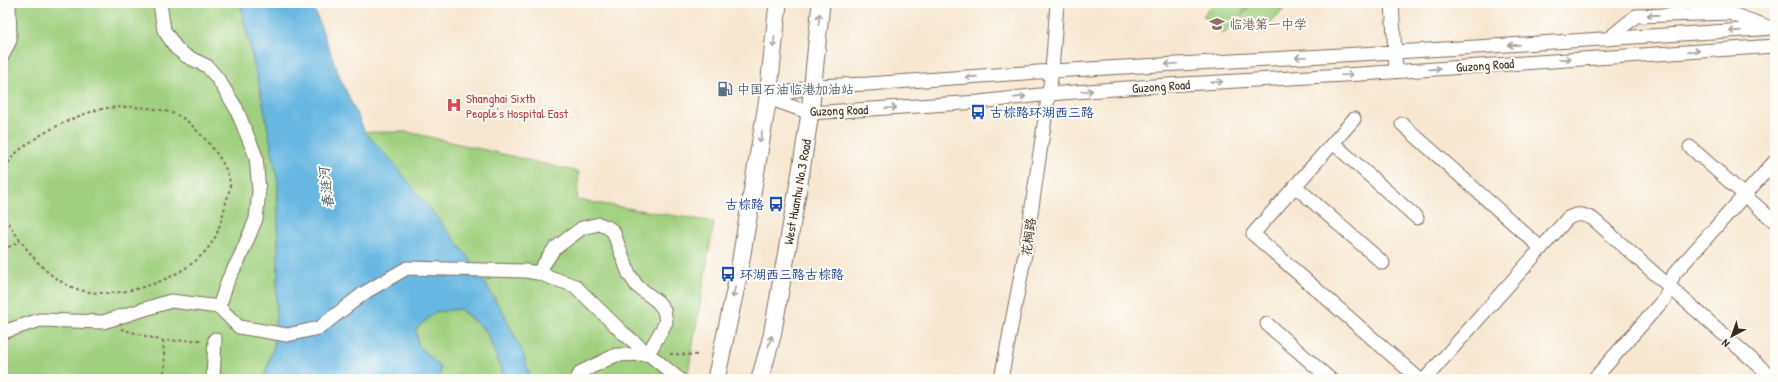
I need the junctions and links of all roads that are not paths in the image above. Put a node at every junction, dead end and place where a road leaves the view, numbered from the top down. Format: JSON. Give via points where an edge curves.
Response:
{"nodes":[{"id":1,"x":9,"y":3,"type":"edge"},
{"id":2,"x":160,"y":3,"type":"edge"},
{"id":3,"x":778,"y":3,"type":"edge"},
{"id":4,"x":821,"y":3,"type":"edge"},
{"id":5,"x":1058,"y":3,"type":"edge"},
{"id":6,"x":1392,"y":3,"type":"edge"},
{"id":7,"x":1774,"y":28,"type":"edge"},
{"id":8,"x":1608,"y":39,"type":"junction"},
{"id":9,"x":1775,"y":46,"type":"edge"},
{"id":10,"x":1396,"y":52,"type":"junction"},
{"id":11,"x":3,"y":55,"type":"edge"},
{"id":12,"x":1052,"y":71,"type":"junction"},
{"id":13,"x":1396,"y":72,"type":"junction"},
{"id":14,"x":813,"y":86,"type":"junction"},
{"id":15,"x":1048,"y":94,"type":"junction"},
{"id":16,"x":768,"y":98,"type":"junction"},
{"id":17,"x":810,"y":113,"type":"junction"},
{"id":18,"x":1354,"y":119,"type":"dead end"},
{"id":19,"x":1402,"y":124,"type":"dead end"},
{"id":20,"x":1333,"y":143,"type":"junction"},
{"id":21,"x":1690,"y":147,"type":"dead end"},
{"id":22,"x":1775,"y":161,"type":"edge"},
{"id":23,"x":1295,"y":186,"type":"junction"},
{"id":24,"x":1745,"y":195,"type":"junction"},
{"id":25,"x":1417,"y":218,"type":"dead end"},
{"id":26,"x":1775,"y":222,"type":"edge"},
{"id":27,"x":1541,"y":248,"type":"junction"},
{"id":28,"x":1383,"y":263,"type":"dead end"},
{"id":29,"x":532,"y":272,"type":"junction"},
{"id":30,"x":1669,"y":287,"type":"junction"},
{"id":31,"x":219,"y":307,"type":"junction"},
{"id":32,"x":1268,"y":324,"type":"dead end"},
{"id":33,"x":3,"y":332,"type":"edge"},
{"id":34,"x":215,"y":339,"type":"road end"},
{"id":35,"x":648,"y":354,"type":"junction"},
{"id":36,"x":213,"y":379,"type":"edge"},
{"id":37,"x":577,"y":379,"type":"edge"},
{"id":38,"x":679,"y":379,"type":"edge"},
{"id":39,"x":716,"y":379,"type":"edge"},
{"id":40,"x":760,"y":379,"type":"edge"},
{"id":41,"x":1001,"y":379,"type":"edge"},
{"id":42,"x":1330,"y":379,"type":"edge"},
{"id":43,"x":1418,"y":379,"type":"edge"},
{"id":44,"x":1425,"y":379,"type":"edge"},
{"id":45,"x":1594,"y":379,"type":"edge"},
{"id":46,"x":1774,"y":379,"type":"edge"}],
"edges":[{"from":1,"to":11,"type":"street","via":[[10,40]]},
{"from":2,"to":31,"type":"street","via":[[164,30],[176,48],[207,66],[218,79],[236,108],[256,157],[259,191],[256,219],[228,280]]},
{"from":3,"to":16,"type":"main road","one_way":true},
{"from":14,"to":4,"type":"main road","name":"West Huanhu No.3 Road","one_way":true},
{"from":5,"to":12,"type":"street","name":"花榈路"},
{"from":6,"to":10,"type":"street"},
{"from":7,"to":8,"type":"street","name":"Guzong Road","one_way":true},
{"from":7,"to":8,"type":"street","one_way":true,"via":[[1729,13],[1636,16]]},
{"from":8,"to":10,"type":"street","name":"Guzong Road","one_way":true},
{"from":13,"to":9,"type":"street","name":"Guzong Road","one_way":true},
{"from":10,"to":12,"type":"street","name":"Guzong Road","one_way":true},
{"from":10,"to":13,"type":"street"},
{"from":12,"to":14,"type":"street","name":"Guzong Road","one_way":true},
{"from":12,"to":15,"type":"street","name":"花榈路"},
{"from":15,"to":13,"type":"street","name":"Guzong Road","one_way":true},
{"from":14,"to":16,"type":"street","name":"Guzong Road"},
{"from":14,"to":17,"type":"main road","name":"West Huanhu No.3 Road"},
{"from":17,"to":15,"type":"street","name":"Guzong Road","one_way":true,"via":[[979,102]]},
{"from":15,"to":41,"type":"street","name":"花榈路","via":[[1026,254]]},
{"from":16,"to":17,"type":"street","name":"Guzong Road"},
{"from":16,"to":39,"type":"main road","one_way":true,"via":[[738,276]]},
{"from":40,"to":17,"type":"main road","name":"West Huanhu No.3 Road","one_way":true,"via":[[772,336]]},
{"from":18,"to":20,"type":"street"},
{"from":19,"to":27,"type":"street"},
{"from":20,"to":23,"type":"street"},
{"from":20,"to":25,"type":"street"},
{"from":21,"to":24,"type":"street"},
{"from":22,"to":24,"type":"street"},
{"from":23,"to":28,"type":"street"},
{"from":23,"to":43,"type":"street","via":[[1253,234]]},
{"from":24,"to":26,"type":"street"},
{"from":24,"to":30,"type":"street","via":[[1674,274]]},
{"from":27,"to":30,"type":"street","via":[[1568,218],[1583,214],[1593,219]]},
{"from":27,"to":44,"type":"street"},
{"from":29,"to":31,"type":"street","via":[[407,268],[364,293],[318,328],[287,335],[239,327]]},
{"from":29,"to":35,"type":"street","via":[[574,286]]},
{"from":29,"to":35,"type":"street","via":[[554,248],[582,228],[599,224],[607,226],[613,231],[629,274],[637,286],[664,310],[666,322]]},
{"from":30,"to":45,"type":"street","via":[[1665,298]]},
{"from":30,"to":46,"type":"street"},
{"from":31,"to":33,"type":"street","via":[[171,301],[103,322],[40,320]]},
{"from":32,"to":42,"type":"street"},
{"from":34,"to":36,"type":"street"},
{"from":35,"to":37,"type":"street","via":[[616,354],[581,372]]},
{"from":35,"to":38,"type":"street"}]}
